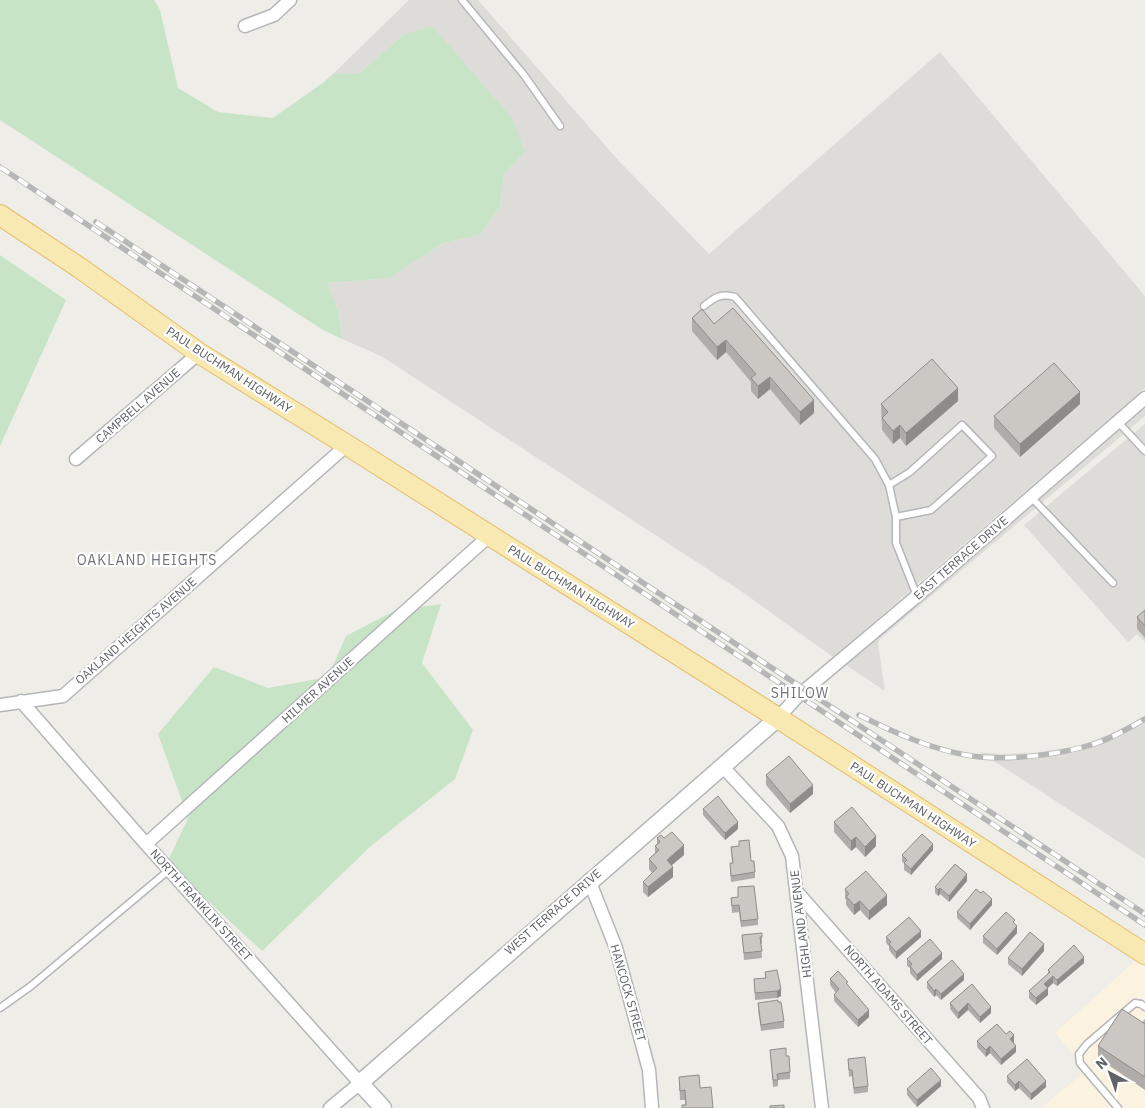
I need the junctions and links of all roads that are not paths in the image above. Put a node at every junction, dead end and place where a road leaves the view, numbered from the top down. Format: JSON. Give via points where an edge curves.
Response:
{"nodes":[{"id":1,"x":290,"y":0,"type":"edge"},
{"id":2,"x":462,"y":0,"type":"edge"},
{"id":3,"x":245,"y":26,"type":"dead end"},
{"id":4,"x":560,"y":126,"type":"dead end"},
{"id":5,"x":0,"y":216,"type":"edge"},
{"id":6,"x":704,"y":306,"type":"dead end"},
{"id":7,"x":199,"y":353,"type":"junction"},
{"id":8,"x":1145,"y":398,"type":"edge"},
{"id":9,"x":1118,"y":422,"type":"junction"},
{"id":10,"x":348,"y":444,"type":"junction"},
{"id":11,"x":1145,"y":451,"type":"edge"},
{"id":12,"x":76,"y":459,"type":"dead end"},
{"id":13,"x":889,"y":485,"type":"junction"},
{"id":14,"x":1031,"y":497,"type":"junction"},
{"id":15,"x":896,"y":517,"type":"junction"},
{"id":16,"x":489,"y":536,"type":"junction"},
{"id":17,"x":1113,"y":583,"type":"dead end"},
{"id":18,"x":917,"y":596,"type":"junction"},
{"id":19,"x":21,"y":701,"type":"junction"},
{"id":20,"x":0,"y":705,"type":"edge"},
{"id":21,"x":778,"y":718,"type":"junction"},
{"id":22,"x":722,"y":766,"type":"junction"},
{"id":23,"x":146,"y":844,"type":"junction"},
{"id":24,"x":169,"y":870,"type":"junction"},
{"id":25,"x":590,"y":880,"type":"junction"},
{"id":26,"x":797,"y":892,"type":"junction"},
{"id":27,"x":1145,"y":954,"type":"edge"},
{"id":28,"x":1145,"y":1007,"type":"edge"},
{"id":29,"x":0,"y":1008,"type":"edge"},
{"id":30,"x":360,"y":1083,"type":"junction"},
{"id":31,"x":981,"y":1103,"type":"edge"},
{"id":32,"x":330,"y":1108,"type":"edge"},
{"id":33,"x":383,"y":1108,"type":"edge"},
{"id":34,"x":652,"y":1108,"type":"edge"},
{"id":35,"x":822,"y":1108,"type":"edge"},
{"id":36,"x":1118,"y":1108,"type":"edge"}],
"edges":[{"from":1,"to":3,"type":"street","via":[[274,15]]},
{"from":2,"to":4,"type":"lane","via":[[524,75]]},
{"from":5,"to":7,"type":"main road","name":"PAUL BUCHMAN HIGHWAY","via":[[80,268]]},
{"from":6,"to":13,"type":"lane","via":[[715,297],[726,294],[736,297],[875,459]]},
{"from":7,"to":10,"type":"main road","name":"PAUL BUCHMAN HIGHWAY"},
{"from":7,"to":12,"type":"street","name":"CAMPBELL AVENUE"},
{"from":8,"to":9,"type":"street","name":"EAST TERRACE DRIVE"},
{"from":9,"to":11,"type":"lane"},
{"from":9,"to":14,"type":"street","name":"EAST TERRACE DRIVE"},
{"from":10,"to":16,"type":"main road","name":"PAUL BUCHMAN HIGHWAY"},
{"from":10,"to":19,"type":"street","name":"OAKLAND HEIGHTS AVENUE","via":[[62,696]]},
{"from":13,"to":15,"type":"lane"},
{"from":13,"to":15,"type":"lane","via":[[910,472],[962,425],[992,456],[931,510]]},
{"from":14,"to":17,"type":"lane"},
{"from":14,"to":18,"type":"street","name":"EAST TERRACE DRIVE"},
{"from":15,"to":18,"type":"lane","via":[[896,543]]},
{"from":16,"to":21,"type":"main road","name":"PAUL BUCHMAN HIGHWAY"},
{"from":16,"to":23,"type":"street","name":"HILMER AVENUE"},
{"from":18,"to":21,"type":"street","name":"EAST TERRACE DRIVE","via":[[798,696]]},
{"from":19,"to":20,"type":"street","name":"OAKLAND HEIGHTS AVENUE"},
{"from":19,"to":23,"type":"street","name":"NORTH FRANKLIN STREET"},
{"from":21,"to":22,"type":"street","name":"WEST TERRACE DRIVE"},
{"from":21,"to":27,"type":"main road","name":"PAUL BUCHMAN HIGHWAY"},
{"from":22,"to":25,"type":"street","name":"WEST TERRACE DRIVE"},
{"from":22,"to":26,"type":"street","name":"HIGHLAND AVENUE","via":[[778,826],[792,856]]},
{"from":23,"to":24,"type":"street","name":"NORTH FRANKLIN STREET"},
{"from":24,"to":29,"type":"lane","via":[[31,986]]},
{"from":24,"to":30,"type":"street","name":"NORTH FRANKLIN STREET"},
{"from":25,"to":30,"type":"street","name":"WEST TERRACE DRIVE"},
{"from":25,"to":34,"type":"street","name":"HANCOCK STREET","via":[[619,958],[649,1070]]},
{"from":26,"to":31,"type":"street","name":"NORTH ADAMS STREET"},
{"from":26,"to":35,"type":"street","name":"HIGHLAND AVENUE"},
{"from":28,"to":36,"type":"lane","via":[[1135,1003],[1079,1054],[1080,1063]]},
{"from":30,"to":32,"type":"street","name":"WEST TERRACE DRIVE"},
{"from":30,"to":33,"type":"street","name":"NORTH FRANKLIN STREET"}]}
